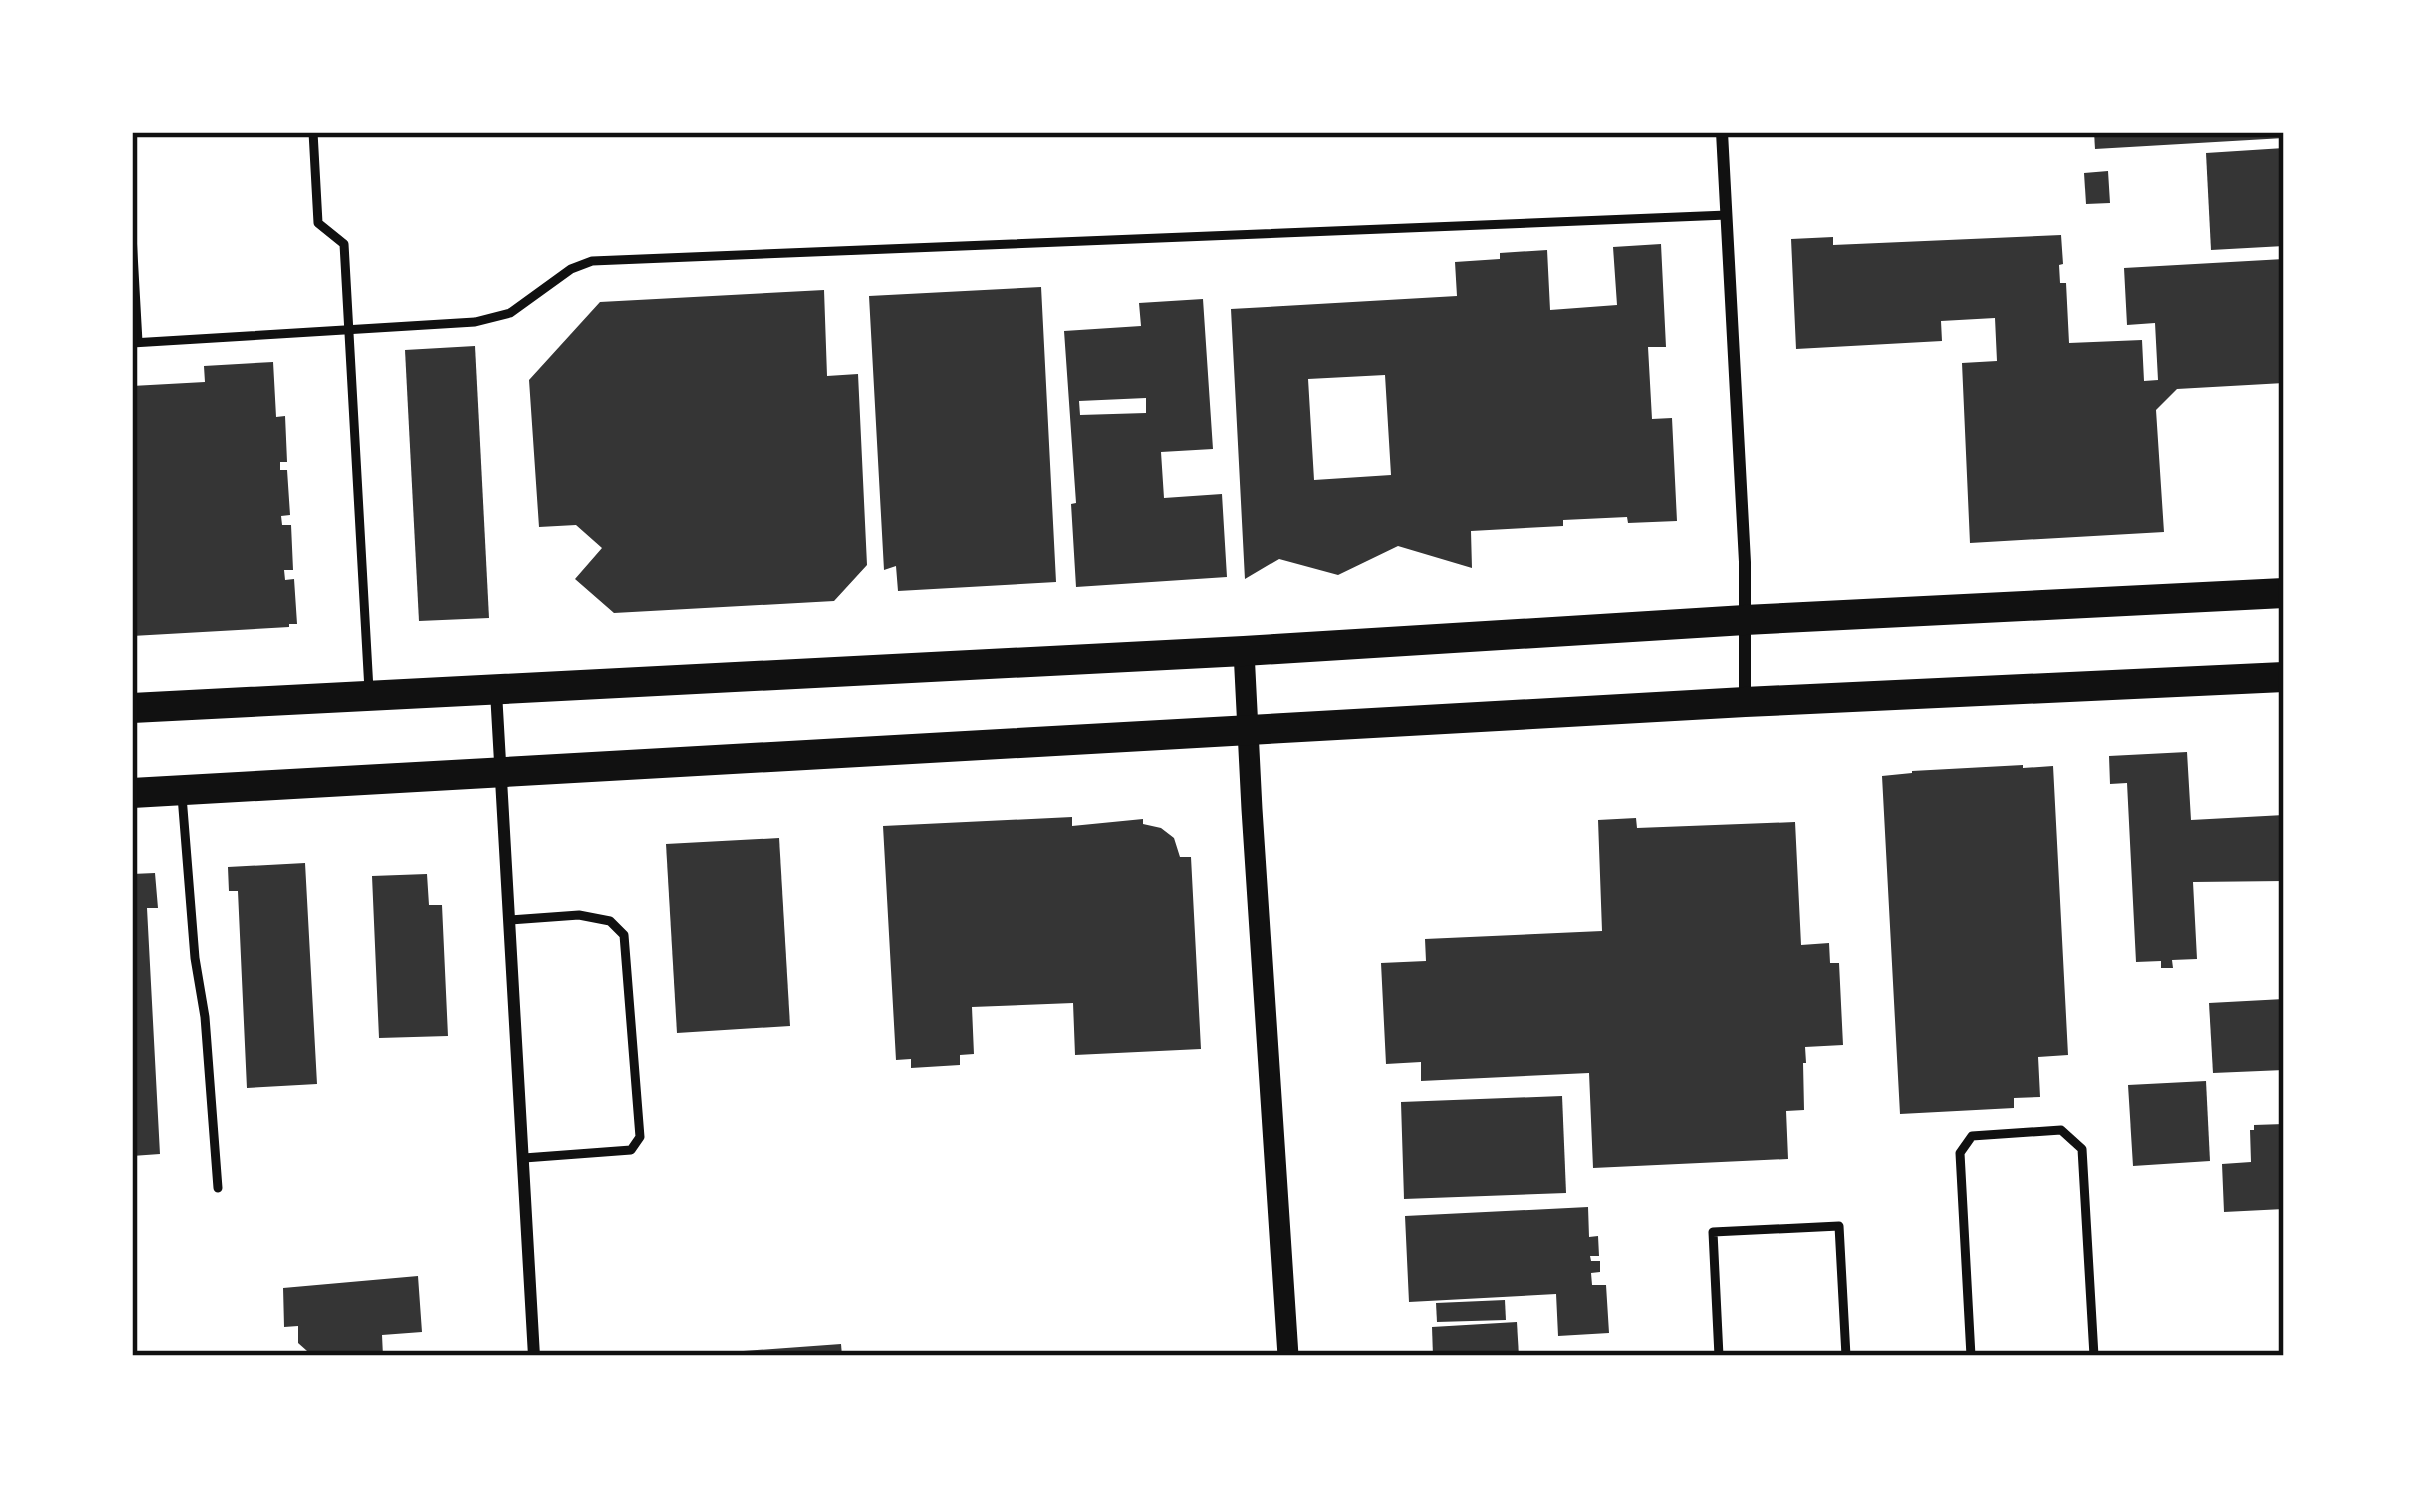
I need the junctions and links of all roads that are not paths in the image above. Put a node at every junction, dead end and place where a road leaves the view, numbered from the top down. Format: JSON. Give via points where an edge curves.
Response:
{"nodes":[{"id":1,"x":313,"y":132,"type":"edge"},
{"id":2,"x":1722,"y":132,"type":"edge"},
{"id":3,"x":1727,"y":215,"type":"junction"},
{"id":4,"x":132,"y":235,"type":"edge"},
{"id":5,"x":348,"y":329,"type":"junction"},
{"id":6,"x":135,"y":342,"type":"edge"},
{"id":7,"x":2284,"y":593,"type":"edge"},
{"id":8,"x":1745,"y":620,"type":"junction"},
{"id":9,"x":1244,"y":651,"type":"junction"},
{"id":10,"x":2284,"y":677,"type":"edge"},
{"id":11,"x":496,"y":688,"type":"junction"},
{"id":12,"x":369,"y":695,"type":"junction"},
{"id":13,"x":1745,"y":702,"type":"junction"},
{"id":14,"x":132,"y":708,"type":"edge"},
{"id":15,"x":1247,"y":730,"type":"junction"},
{"id":16,"x":501,"y":773,"type":"junction"},
{"id":17,"x":182,"y":790,"type":"junction"},
{"id":18,"x":132,"y":793,"type":"edge"},
{"id":19,"x":510,"y":920,"type":"junction"},
{"id":20,"x":524,"y":1158,"type":"junction"},
{"id":21,"x":218,"y":1188,"type":"dead end"},
{"id":22,"x":534,"y":1356,"type":"edge"},
{"id":23,"x":1288,"y":1356,"type":"edge"},
{"id":24,"x":1719,"y":1356,"type":"edge"},
{"id":25,"x":1846,"y":1356,"type":"edge"},
{"id":26,"x":1971,"y":1356,"type":"edge"},
{"id":27,"x":2094,"y":1356,"type":"edge"}],
"edges":[{"from":1,"to":5,"type":"lane","via":[[319,224],[344,244]]},
{"from":2,"to":3,"type":"street"},
{"from":3,"to":5,"type":"lane","via":[[592,261],[510,313]]},
{"from":3,"to":8,"type":"street"},
{"from":4,"to":6,"type":"lane"},
{"from":5,"to":6,"type":"lane"},
{"from":5,"to":12,"type":"lane"},
{"from":7,"to":8,"type":"main road"},
{"from":8,"to":9,"type":"main road"},
{"from":8,"to":13,"type":"street"},
{"from":9,"to":11,"type":"main road"},
{"from":9,"to":15,"type":"street"},
{"from":10,"to":13,"type":"main road"},
{"from":11,"to":12,"type":"main road"},
{"from":11,"to":16,"type":"street"},
{"from":12,"to":14,"type":"main road"},
{"from":13,"to":15,"type":"main road"},
{"from":15,"to":16,"type":"main road"},
{"from":15,"to":23,"type":"street"},
{"from":16,"to":17,"type":"main road"},
{"from":16,"to":19,"type":"street"},
{"from":17,"to":18,"type":"main road"},
{"from":17,"to":21,"type":"lane"},
{"from":19,"to":20,"type":"street"},
{"from":19,"to":20,"type":"lane","via":[[579,915],[610,921],[624,935],[640,1137],[631,1150]]},
{"from":20,"to":22,"type":"street"},
{"from":24,"to":25,"type":"lane","via":[[1713,1232],[1839,1226]]},
{"from":26,"to":27,"type":"lane","via":[[1960,1154],[1972,1136],[2061,1130],[2082,1149]]}]}
